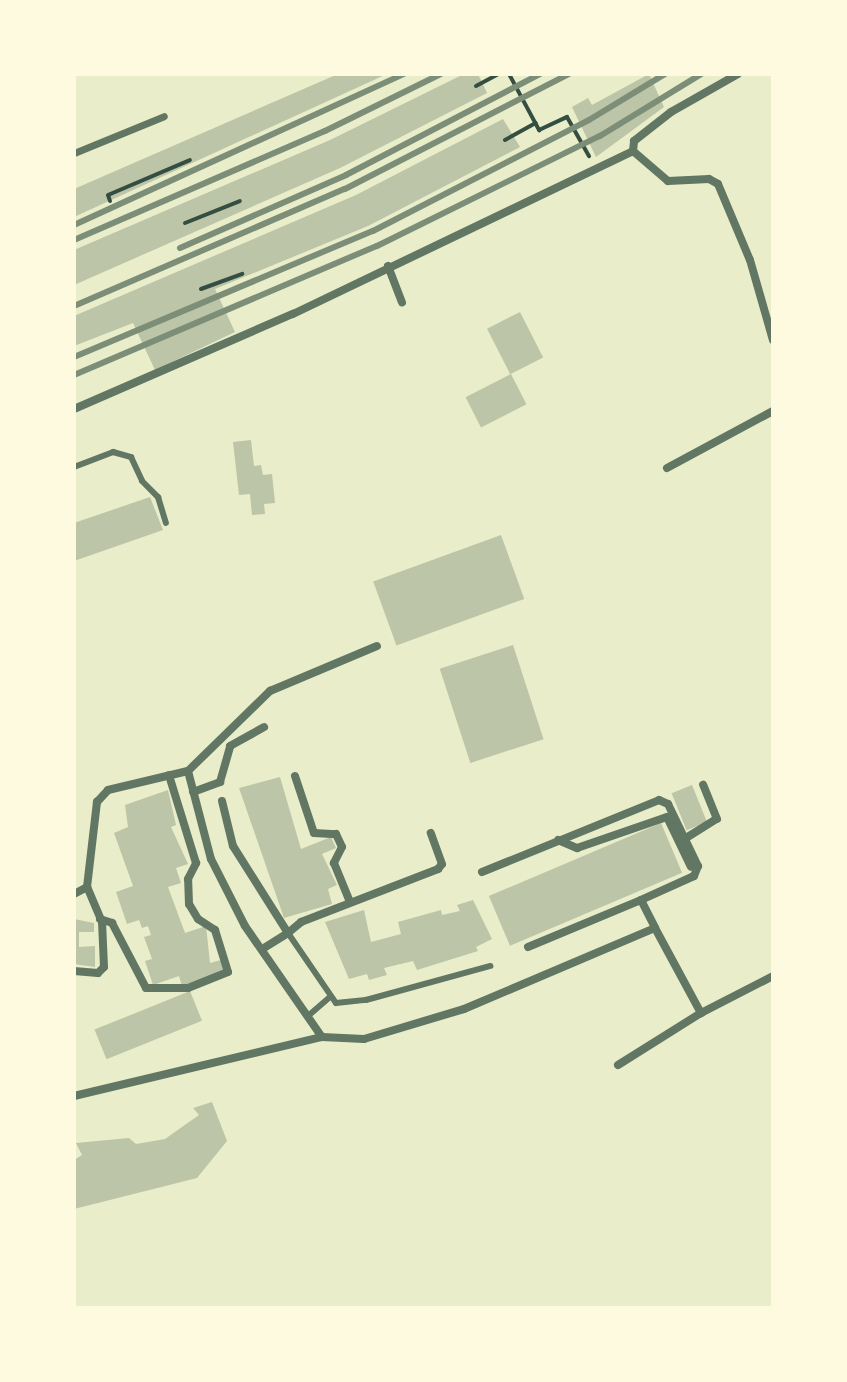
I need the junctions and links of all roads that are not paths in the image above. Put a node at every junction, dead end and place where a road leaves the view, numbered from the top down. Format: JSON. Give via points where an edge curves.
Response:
{"nodes":[{"id":1,"x":738,"y":74,"type":"edge"},
{"id":2,"x":164,"y":116,"type":"dead end"},
{"id":3,"x":633,"y":151,"type":"junction"},
{"id":4,"x":74,"y":153,"type":"edge"},
{"id":5,"x":388,"y":266,"type":"junction"},
{"id":6,"x":402,"y":302,"type":"dead end"},
{"id":7,"x":773,"y":340,"type":"edge"},
{"id":8,"x":74,"y":409,"type":"edge"},
{"id":9,"x":773,"y":411,"type":"edge"},
{"id":10,"x":74,"y":467,"type":"edge"},
{"id":11,"x":667,"y":468,"type":"dead end"},
{"id":12,"x":166,"y":523,"type":"dead end"},
{"id":13,"x":377,"y":646,"type":"dead end"},
{"id":14,"x":264,"y":727,"type":"dead end"},
{"id":15,"x":188,"y":771,"type":"junction"},
{"id":16,"x":169,"y":775,"type":"junction"},
{"id":17,"x":295,"y":776,"type":"dead end"},
{"id":18,"x":703,"y":785,"type":"dead end"},
{"id":19,"x":193,"y":792,"type":"junction"},
{"id":20,"x":222,"y":801,"type":"dead end"},
{"id":21,"x":431,"y":833,"type":"dead end"},
{"id":22,"x":686,"y":838,"type":"junction"},
{"id":23,"x":558,"y":840,"type":"junction"},
{"id":24,"x":691,"y":867,"type":"dead end"},
{"id":25,"x":482,"y":872,"type":"dead end"},
{"id":26,"x":87,"y":887,"type":"junction"},
{"id":27,"x":74,"y":894,"type":"edge"},
{"id":28,"x":641,"y":900,"type":"junction"},
{"id":29,"x":350,"y":902,"type":"junction"},
{"id":30,"x":100,"y":919,"type":"junction"},
{"id":31,"x":655,"y":928,"type":"junction"},
{"id":32,"x":288,"y":933,"type":"junction"},
{"id":33,"x":528,"y":947,"type":"dead end"},
{"id":34,"x":262,"y":949,"type":"junction"},
{"id":35,"x":490,"y":966,"type":"dead end"},
{"id":36,"x":74,"y":971,"type":"edge"},
{"id":37,"x":773,"y":976,"type":"edge"},
{"id":38,"x":330,"y":997,"type":"junction"},
{"id":39,"x":701,"y":1013,"type":"junction"},
{"id":40,"x":308,"y":1016,"type":"junction"},
{"id":41,"x":322,"y":1037,"type":"junction"},
{"id":42,"x":618,"y":1065,"type":"dead end"},
{"id":43,"x":74,"y":1096,"type":"edge"}],
"edges":[{"from":1,"to":3,"type":"street","via":[[671,112],[634,141]]},
{"from":2,"to":4,"type":"street"},
{"from":3,"to":5,"type":"street"},
{"from":3,"to":7,"type":"street","via":[[668,181],[709,179],[718,184],[750,260]]},
{"from":5,"to":6,"type":"street"},
{"from":5,"to":8,"type":"street","via":[[293,314]]},
{"from":9,"to":11,"type":"street"},
{"from":10,"to":12,"type":"lane","via":[[113,452],[131,457],[142,481],[158,497]]},
{"from":13,"to":15,"type":"street","via":[[270,691]]},
{"from":14,"to":19,"type":"street","via":[[230,746],[220,782]]},
{"from":15,"to":16,"type":"street"},
{"from":15,"to":19,"type":"street"},
{"from":16,"to":26,"type":"street","via":[[108,790],[97,802]]},
{"from":16,"to":30,"type":"street","via":[[196,863],[188,879],[189,904],[198,919],[215,930],[228,972],[188,988],[146,988],[112,923]]},
{"from":17,"to":29,"type":"street","via":[[314,833],[336,834],[342,847],[334,863]]},
{"from":18,"to":22,"type":"street","via":[[717,819]]},
{"from":19,"to":34,"type":"street","via":[[211,859]]},
{"from":20,"to":32,"type":"street","via":[[233,846]]},
{"from":21,"to":29,"type":"street","via":[[442,864],[438,869]]},
{"from":22,"to":23,"type":"street","via":[[668,804],[659,800]]},
{"from":22,"to":28,"type":"street","via":[[698,866],[694,876]]},
{"from":23,"to":24,"type":"street","via":[[577,848],[667,817]]},
{"from":23,"to":25,"type":"street"},
{"from":26,"to":27,"type":"street"},
{"from":26,"to":30,"type":"street"},
{"from":28,"to":31,"type":"street"},
{"from":28,"to":33,"type":"street"},
{"from":29,"to":32,"type":"street"},
{"from":30,"to":36,"type":"street","via":[[104,967],[98,973]]},
{"from":31,"to":39,"type":"street"},
{"from":31,"to":41,"type":"street","via":[[464,1009],[364,1039]]},
{"from":32,"to":34,"type":"street"},
{"from":32,"to":38,"type":"lane"},
{"from":34,"to":40,"type":"street"},
{"from":35,"to":38,"type":"lane","via":[[366,1000],[336,1003]]},
{"from":37,"to":39,"type":"street"},
{"from":38,"to":40,"type":"lane"},
{"from":39,"to":42,"type":"street"},
{"from":40,"to":41,"type":"street"},
{"from":41,"to":43,"type":"street"}]}
